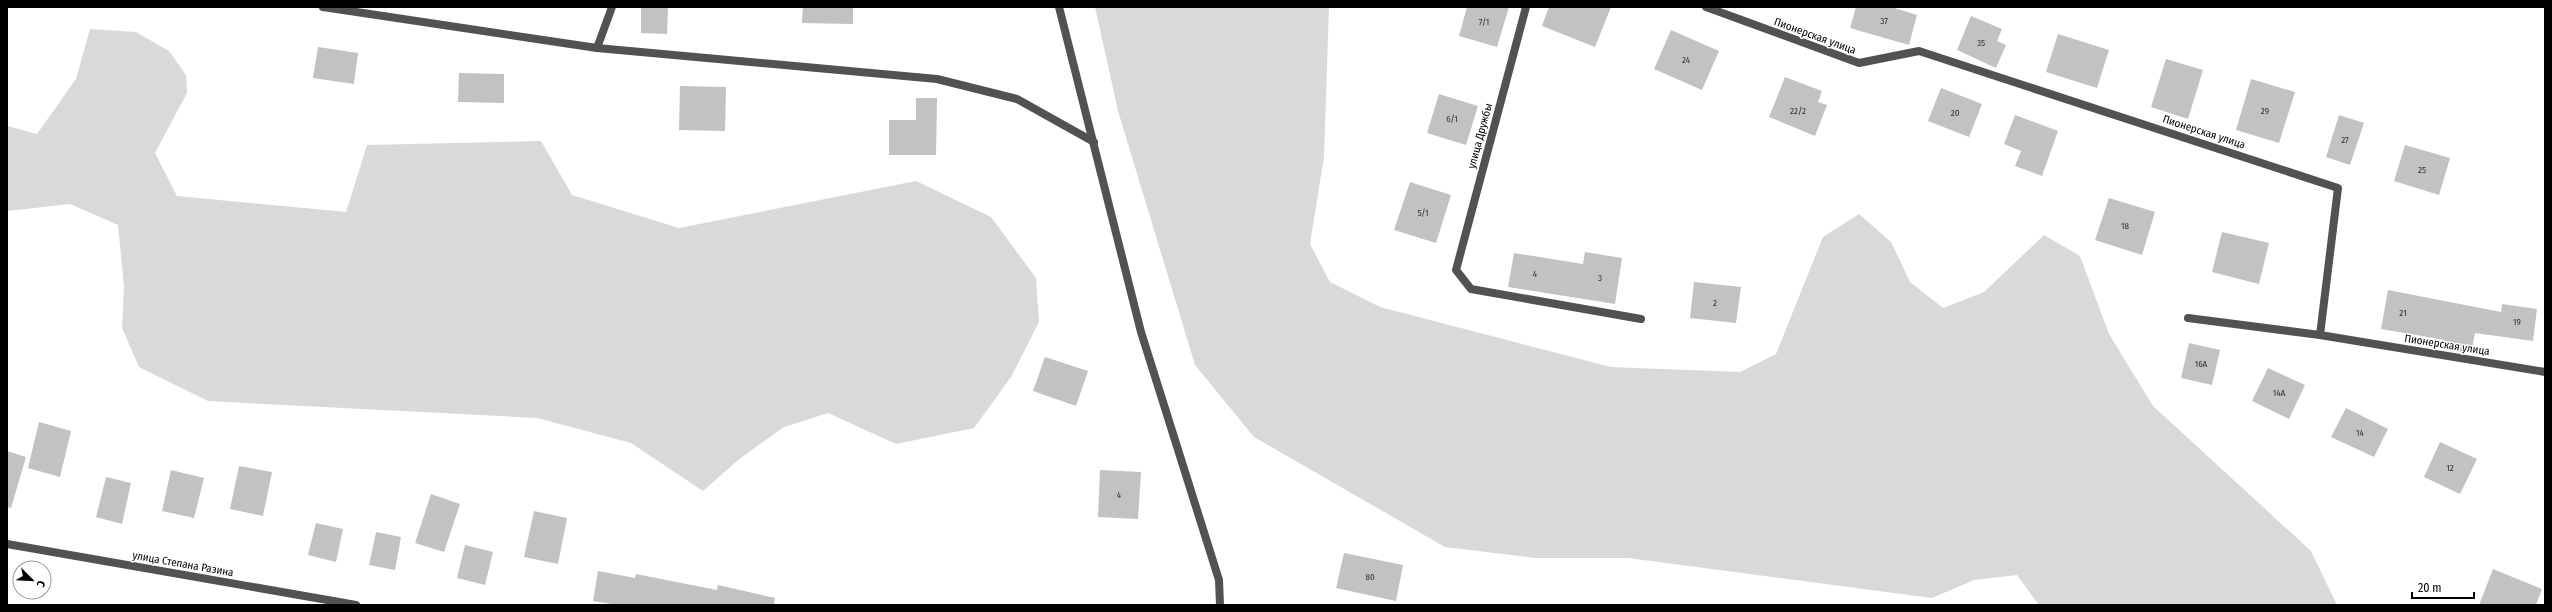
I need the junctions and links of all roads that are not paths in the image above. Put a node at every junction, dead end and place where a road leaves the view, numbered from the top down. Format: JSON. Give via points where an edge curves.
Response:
{"nodes":[{"id":1,"x":323,"y":7,"type":"edge"},
{"id":2,"x":612,"y":7,"type":"edge"},
{"id":3,"x":1059,"y":7,"type":"edge"},
{"id":4,"x":1526,"y":7,"type":"edge"},
{"id":5,"x":1706,"y":7,"type":"edge"},
{"id":6,"x":597,"y":48,"type":"junction"},
{"id":7,"x":1094,"y":142,"type":"junction"},
{"id":8,"x":2188,"y":318,"type":"dead end"},
{"id":9,"x":1641,"y":319,"type":"dead end"},
{"id":10,"x":2320,"y":335,"type":"junction"},
{"id":11,"x":2545,"y":372,"type":"edge"},
{"id":12,"x":7,"y":544,"type":"edge"},
{"id":13,"x":356,"y":605,"type":"edge"},
{"id":14,"x":1220,"y":605,"type":"edge"}],
"edges":[{"from":1,"to":6,"type":"street"},
{"from":2,"to":6,"type":"street"},
{"from":3,"to":7,"type":"street"},
{"from":4,"to":9,"type":"street","name":"улица Дружбы","via":[[1456,270],[1471,289]]},
{"from":5,"to":10,"type":"street","name":"Пионерская улица","via":[[1859,64],[1919,51],[2338,188]]},
{"from":6,"to":7,"type":"street","via":[[937,79],[1017,99]]},
{"from":7,"to":14,"type":"street","via":[[1142,332],[1219,580]]},
{"from":8,"to":10,"type":"street"},
{"from":10,"to":11,"type":"street","name":"Пионерская улица"},
{"from":12,"to":13,"type":"street","name":"улица Степана Разина"}]}
